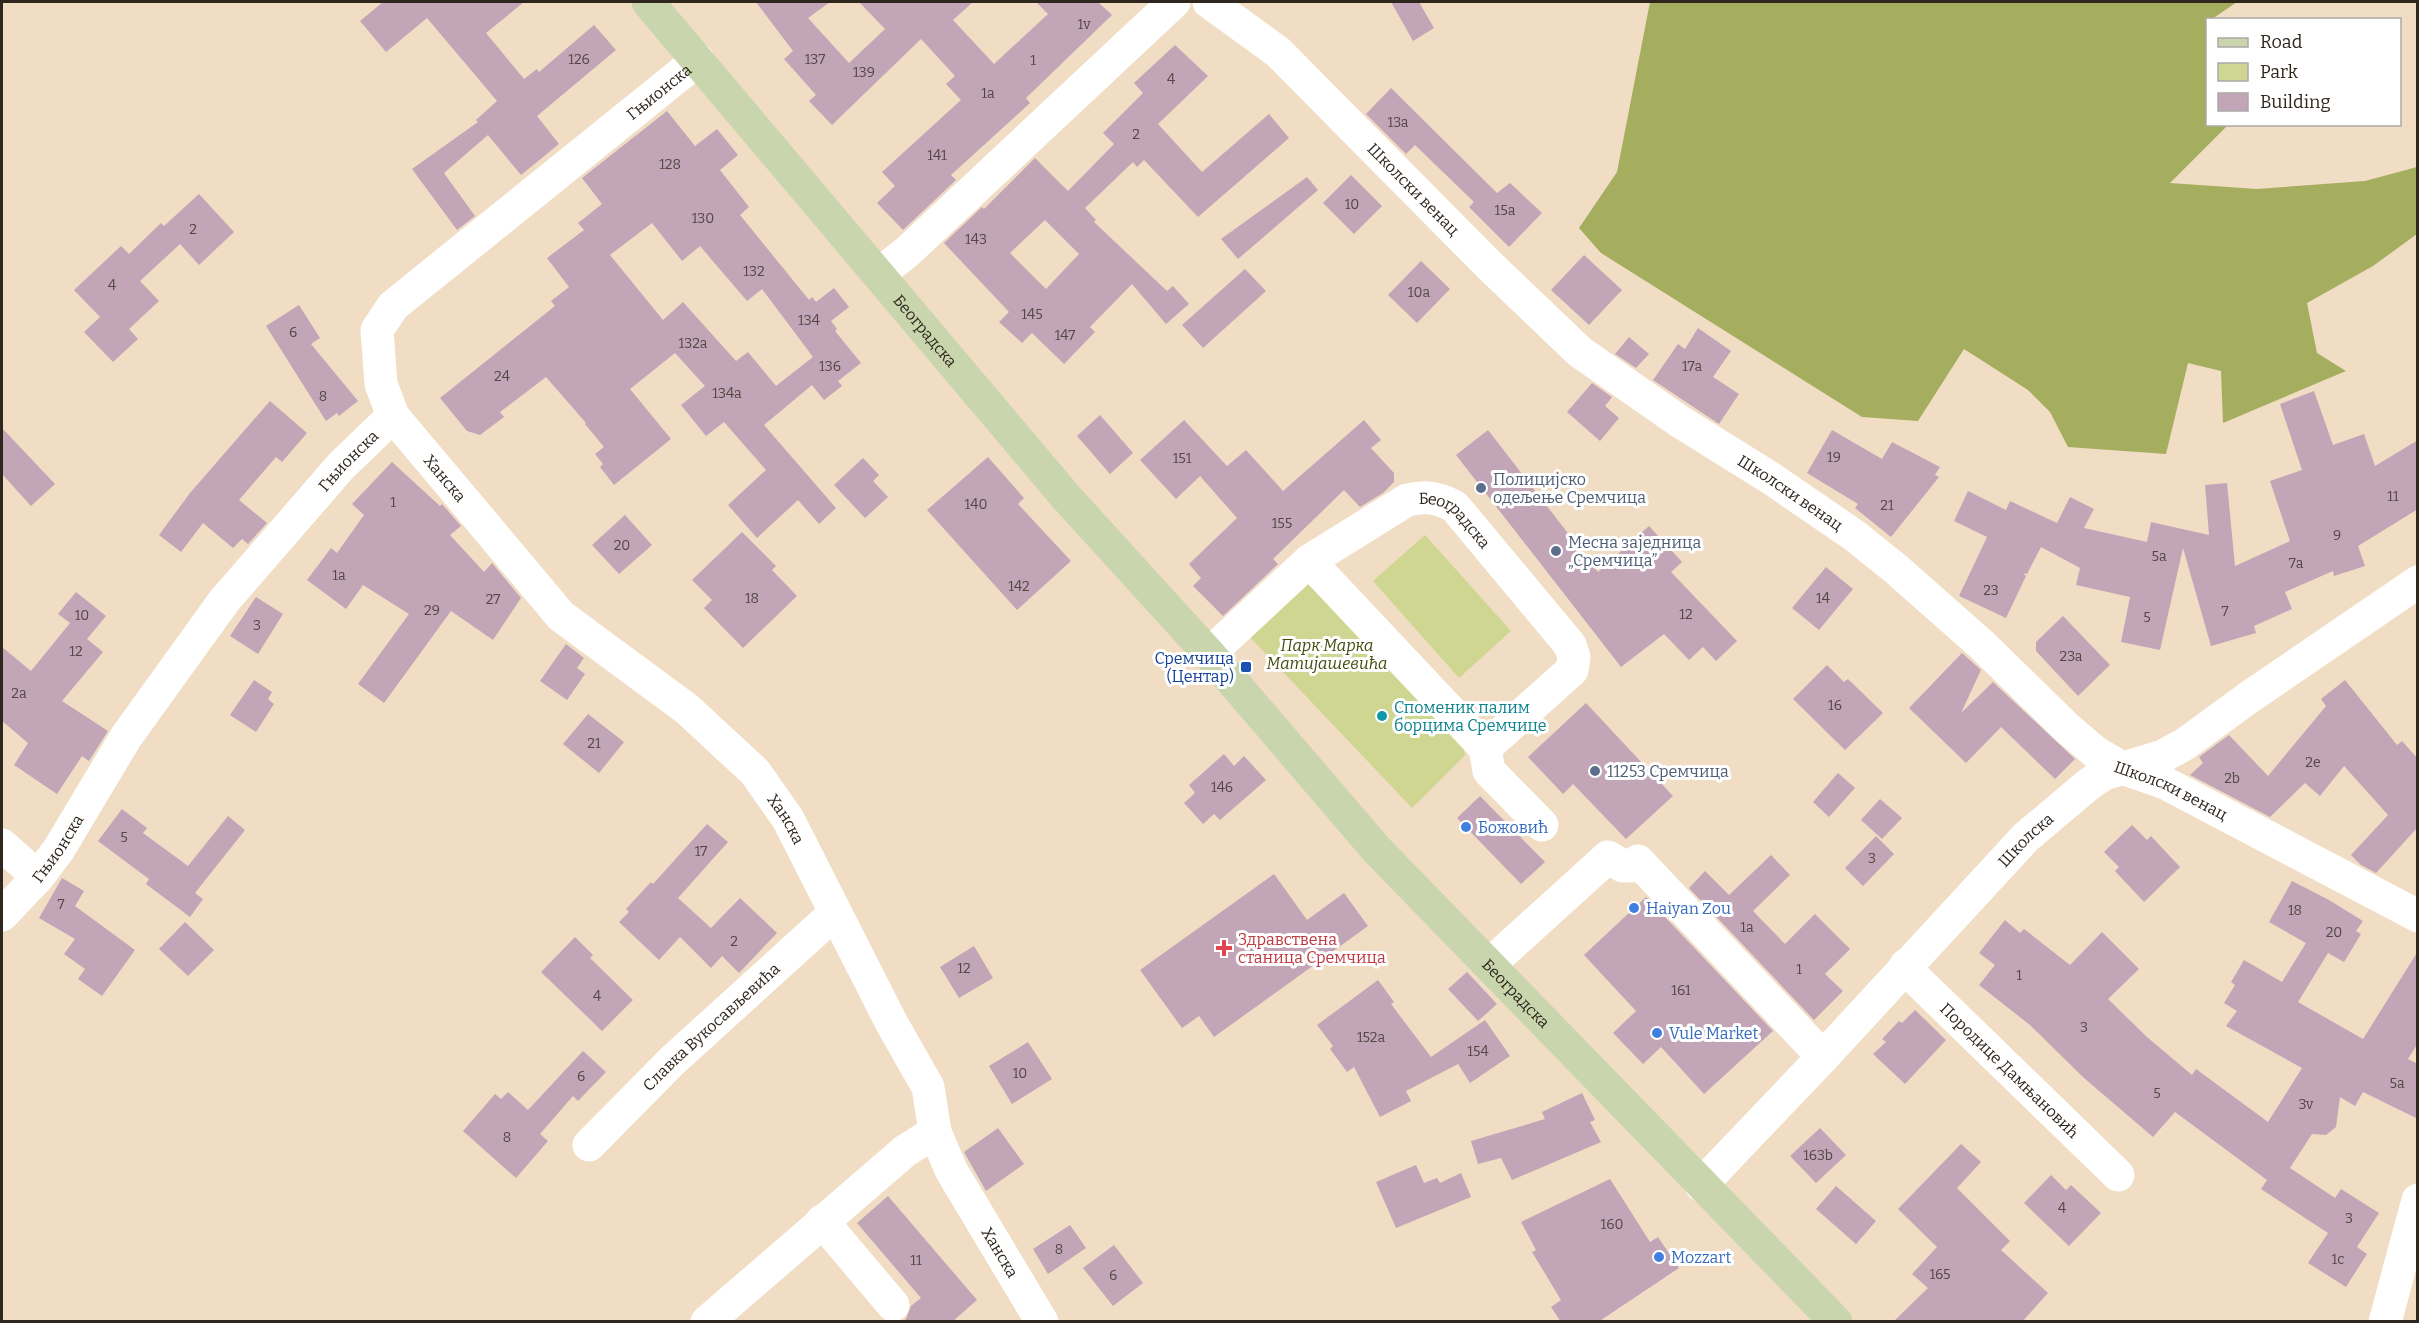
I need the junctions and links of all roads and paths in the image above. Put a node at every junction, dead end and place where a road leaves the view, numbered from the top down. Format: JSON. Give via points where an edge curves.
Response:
{"nodes":[{"id":1,"x":648,"y":2,"type":"edge"},
{"id":2,"x":1174,"y":2,"type":"edge"},
{"id":3,"x":1209,"y":2,"type":"edge"},
{"id":4,"x":698,"y":60,"type":"junction"},
{"id":5,"x":879,"y":274,"type":"junction"},
{"id":6,"x":393,"y":416,"type":"junction"},
{"id":7,"x":1309,"y":561,"type":"junction"},
{"id":8,"x":2418,"y":582,"type":"edge"},
{"id":9,"x":1209,"y":654,"type":"junction"},
{"id":10,"x":1485,"y":748,"type":"junction"},
{"id":11,"x":2122,"y":768,"type":"junction"},
{"id":12,"x":1542,"y":825,"type":"dead end"},
{"id":13,"x":2,"y":845,"type":"edge"},
{"id":14,"x":38,"y":877,"type":"junction"},
{"id":15,"x":835,"y":913,"type":"junction"},
{"id":16,"x":2,"y":915,"type":"edge"},
{"id":17,"x":2418,"y":916,"type":"edge"},
{"id":18,"x":1490,"y":964,"type":"junction"},
{"id":19,"x":1906,"y":965,"type":"junction"},
{"id":20,"x":1823,"y":1057,"type":"junction"},
{"id":21,"x":935,"y":1132,"type":"junction"},
{"id":22,"x":589,"y":1145,"type":"dead end"},
{"id":23,"x":2118,"y":1175,"type":"dead end"},
{"id":24,"x":1701,"y":1185,"type":"junction"},
{"id":25,"x":2418,"y":1200,"type":"edge"},
{"id":26,"x":822,"y":1221,"type":"junction"},
{"id":27,"x":892,"y":1305,"type":"dead end"},
{"id":28,"x":1830,"y":1320,"type":"edge"},
{"id":29,"x":707,"y":1322,"type":"edge"},
{"id":30,"x":1042,"y":1322,"type":"edge"},
{"id":31,"x":2385,"y":1322,"type":"edge"}],
"edges":[{"from":1,"to":4,"type":"main road","name":"Београдска"},
{"from":2,"to":5,"type":"street"},
{"from":3,"to":11,"type":"street","name":"Школски венац","via":[[1278,52],[1580,352],[1856,536],[1982,645],[2088,746]]},
{"from":4,"to":5,"type":"main road","name":"Београдска"},
{"from":4,"to":6,"type":"street","name":"Гњионска","via":[[393,306],[377,330],[381,384]]},
{"from":5,"to":9,"type":"main road","name":"Београдска","via":[[1066,497]]},
{"from":6,"to":14,"type":"street","name":"Гњионска","via":[[341,466],[224,601],[126,737]]},
{"from":6,"to":15,"type":"street","name":"Ханска","via":[[561,616],[687,709],[754,772],[788,819]]},
{"from":7,"to":9,"type":"street","name":"Београдска"},
{"from":7,"to":10,"type":"street"},
{"from":7,"to":10,"type":"street","name":"Београдска","via":[[1407,500],[1425,496],[1455,507],[1570,645],[1574,657],[1572,670]]},
{"from":8,"to":11,"type":"street","name":"Школска","via":[[2186,744],[2163,756]]},
{"from":9,"to":18,"type":"main road","name":"Београдска","via":[[1377,850]]},
{"from":10,"to":12,"type":"street","via":[[1489,771]]},
{"from":11,"to":17,"type":"street","name":"Школски венац","via":[[2165,783]]},
{"from":11,"to":19,"type":"street","name":"Школска","via":[[2089,784],[2026,837]]},
{"from":13,"to":14,"type":"street"},
{"from":14,"to":16,"type":"street","name":"Гњионска"},
{"from":15,"to":21,"type":"street","name":"Ханска","via":[[928,1087]]},
{"from":15,"to":22,"type":"street","name":"Славка Вукосављевића","via":[[672,1061]]},
{"from":18,"to":20,"type":"street","via":[[1608,857],[1623,866],[1638,861]]},
{"from":18,"to":24,"type":"main road","name":"Београдска"},
{"from":19,"to":20,"type":"street","name":"Школска"},
{"from":19,"to":23,"type":"street","name":"Породице Дамњановић"},
{"from":20,"to":24,"type":"street","name":"Школска"},
{"from":21,"to":26,"type":"street","via":[[905,1151]]},
{"from":21,"to":30,"type":"street","name":"Ханска","via":[[951,1170]]},
{"from":24,"to":28,"type":"main road","name":"Београдска"},
{"from":25,"to":31,"type":"street"},
{"from":26,"to":27,"type":"street"},
{"from":26,"to":29,"type":"street"}]}
